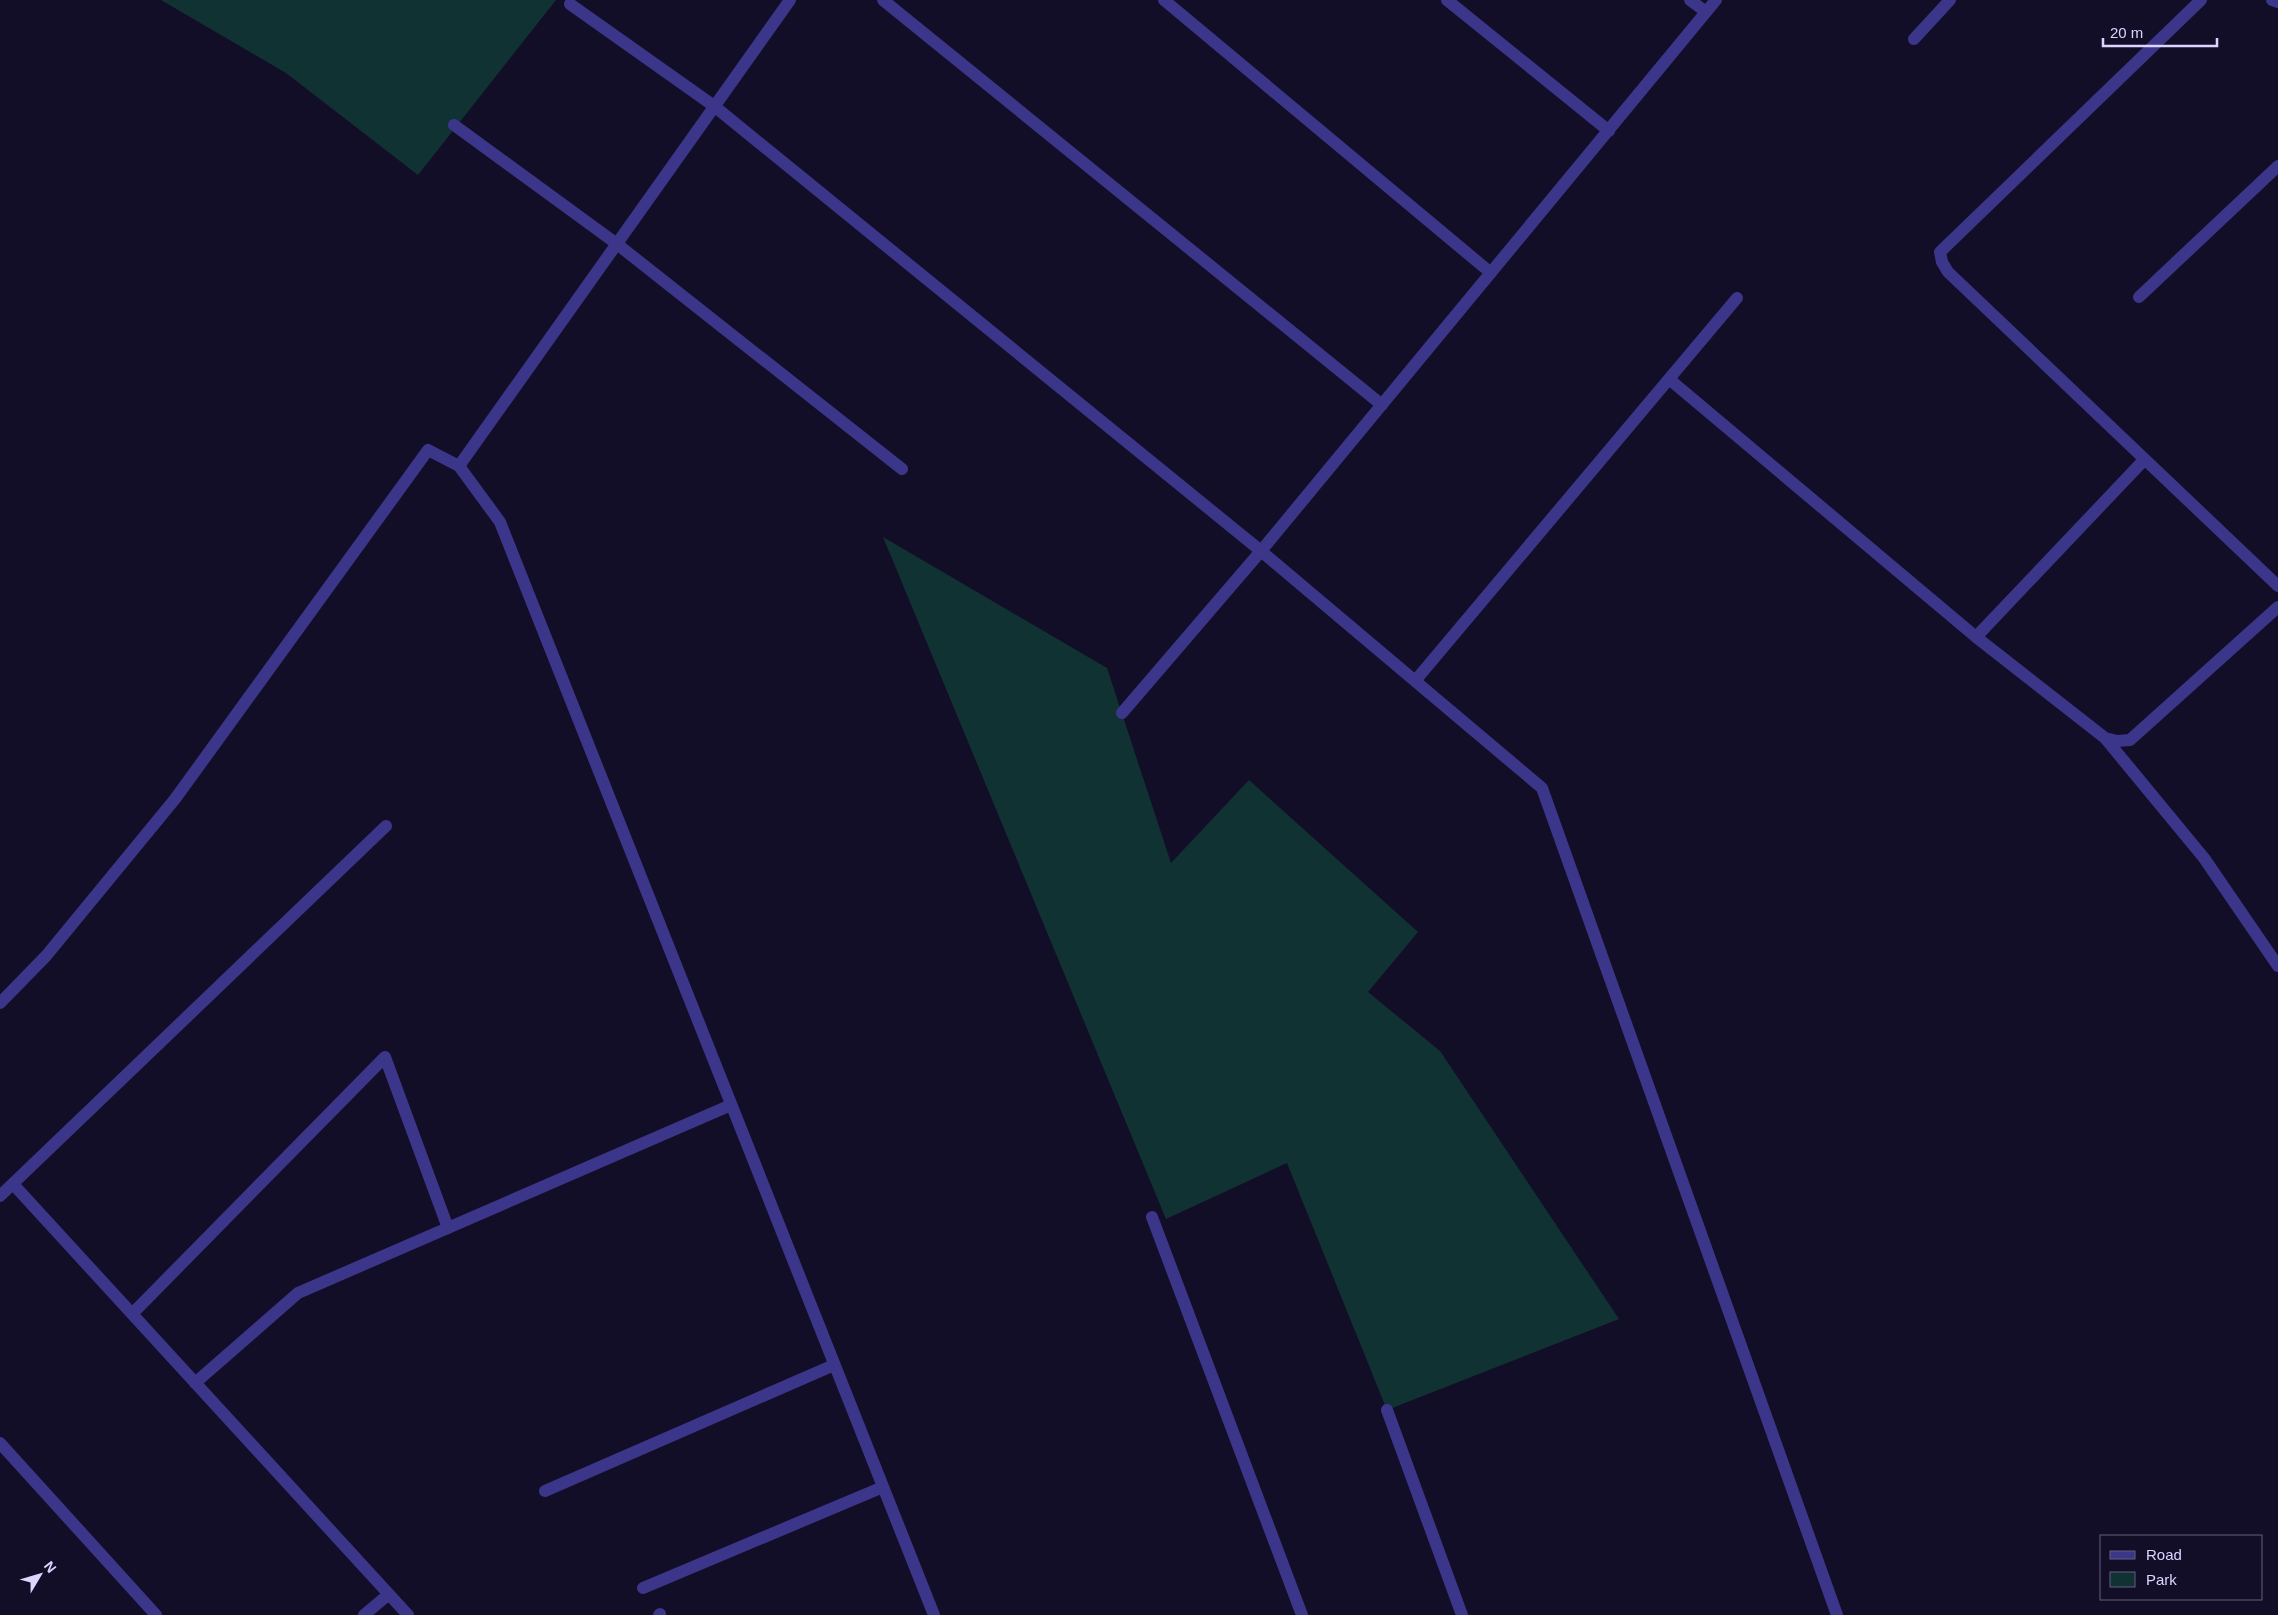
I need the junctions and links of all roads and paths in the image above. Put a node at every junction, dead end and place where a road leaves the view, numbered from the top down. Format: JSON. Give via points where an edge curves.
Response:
{"nodes":[{"id":1,"x":790,"y":0,"type":"edge"},
{"id":2,"x":883,"y":0,"type":"edge"},
{"id":3,"x":1164,"y":0,"type":"edge"},
{"id":4,"x":1447,"y":0,"type":"edge"},
{"id":5,"x":1690,"y":0,"type":"edge"},
{"id":6,"x":1716,"y":0,"type":"edge"},
{"id":7,"x":1950,"y":0,"type":"edge"},
{"id":8,"x":2201,"y":0,"type":"edge"},
{"id":9,"x":2272,"y":0,"type":"edge"},
{"id":10,"x":2278,"y":2,"type":"edge"},
{"id":11,"x":570,"y":4,"type":"dead end"},
{"id":12,"x":1706,"y":12,"type":"junction"},
{"id":13,"x":1914,"y":39,"type":"dead end"},
{"id":14,"x":714,"y":106,"type":"junction"},
{"id":15,"x":454,"y":126,"type":"dead end"},
{"id":16,"x":1608,"y":131,"type":"junction"},
{"id":17,"x":2278,"y":166,"type":"edge"},
{"id":18,"x":616,"y":244,"type":"junction"},
{"id":19,"x":1491,"y":273,"type":"junction"},
{"id":20,"x":1737,"y":298,"type":"dead end"},
{"id":21,"x":2139,"y":298,"type":"dead end"},
{"id":22,"x":1669,"y":379,"type":"junction"},
{"id":23,"x":1382,"y":405,"type":"junction"},
{"id":24,"x":2144,"y":460,"type":"junction"},
{"id":25,"x":459,"y":466,"type":"junction"},
{"id":26,"x":902,"y":469,"type":"dead end"},
{"id":27,"x":1261,"y":551,"type":"junction"},
{"id":28,"x":2278,"y":586,"type":"edge"},
{"id":29,"x":2278,"y":606,"type":"edge"},
{"id":30,"x":1976,"y":637,"type":"junction"},
{"id":31,"x":1416,"y":681,"type":"junction"},
{"id":32,"x":1122,"y":713,"type":"dead end"},
{"id":33,"x":2105,"y":738,"type":"junction"},
{"id":34,"x":386,"y":826,"type":"dead end"},
{"id":35,"x":2278,"y":966,"type":"edge"},
{"id":36,"x":0,"y":1003,"type":"edge"},
{"id":37,"x":731,"y":1105,"type":"junction"},
{"id":38,"x":13,"y":1184,"type":"junction"},
{"id":39,"x":0,"y":1196,"type":"edge"},
{"id":40,"x":1152,"y":1217,"type":"dead end"},
{"id":41,"x":448,"y":1228,"type":"junction"},
{"id":42,"x":132,"y":1314,"type":"junction"},
{"id":43,"x":834,"y":1365,"type":"junction"},
{"id":44,"x":195,"y":1383,"type":"junction"},
{"id":45,"x":1387,"y":1410,"type":"dead end"},
{"id":46,"x":0,"y":1443,"type":"edge"},
{"id":47,"x":883,"y":1487,"type":"junction"},
{"id":48,"x":545,"y":1491,"type":"dead end"},
{"id":49,"x":643,"y":1588,"type":"dead end"},
{"id":50,"x":389,"y":1594,"type":"junction"},
{"id":51,"x":156,"y":1615,"type":"edge"},
{"id":52,"x":364,"y":1615,"type":"edge"},
{"id":53,"x":408,"y":1615,"type":"edge"},
{"id":54,"x":934,"y":1615,"type":"edge"},
{"id":55,"x":1302,"y":1615,"type":"edge"},
{"id":56,"x":1462,"y":1615,"type":"edge"},
{"id":57,"x":1837,"y":1615,"type":"edge"}],
"edges":[{"from":1,"to":14,"type":"street"},
{"from":2,"to":23,"type":"street"},
{"from":3,"to":19,"type":"street"},
{"from":4,"to":16,"type":"street"},
{"from":5,"to":12,"type":"street"},
{"from":6,"to":12,"type":"street"},
{"from":7,"to":13,"type":"street"},
{"from":8,"to":24,"type":"street","via":[[1940,252],[1948,272]]},
{"from":9,"to":10,"type":"street"},
{"from":11,"to":14,"type":"street"},
{"from":12,"to":16,"type":"street"},
{"from":14,"to":18,"type":"street"},
{"from":14,"to":27,"type":"street"},
{"from":15,"to":18,"type":"street"},
{"from":16,"to":19,"type":"street"},
{"from":17,"to":21,"type":"street"},
{"from":18,"to":25,"type":"street"},
{"from":18,"to":26,"type":"street"},
{"from":19,"to":23,"type":"street"},
{"from":20,"to":22,"type":"street"},
{"from":22,"to":30,"type":"street"},
{"from":22,"to":31,"type":"street"},
{"from":23,"to":27,"type":"street"},
{"from":24,"to":28,"type":"street"},
{"from":24,"to":30,"type":"street"},
{"from":25,"to":36,"type":"street","via":[[428,450],[175,799],[46,956]]},
{"from":25,"to":37,"type":"street","via":[[500,522]]},
{"from":27,"to":31,"type":"street"},
{"from":27,"to":32,"type":"street"},
{"from":29,"to":33,"type":"street","via":[[2130,740]]},
{"from":30,"to":33,"type":"street"},
{"from":31,"to":57,"type":"street","via":[[1542,788]]},
{"from":33,"to":35,"type":"street","via":[[2204,858]]},
{"from":34,"to":38,"type":"street"},
{"from":37,"to":41,"type":"street"},
{"from":37,"to":43,"type":"street"},
{"from":38,"to":39,"type":"street"},
{"from":38,"to":42,"type":"street"},
{"from":40,"to":55,"type":"street"},
{"from":41,"to":42,"type":"street","via":[[385,1057]]},
{"from":41,"to":44,"type":"street","via":[[298,1293]]},
{"from":42,"to":44,"type":"street"},
{"from":43,"to":47,"type":"street"},
{"from":43,"to":48,"type":"street"},
{"from":44,"to":50,"type":"street"},
{"from":45,"to":56,"type":"street"},
{"from":46,"to":51,"type":"street"},
{"from":47,"to":49,"type":"street"},
{"from":47,"to":54,"type":"street"},
{"from":50,"to":52,"type":"street"},
{"from":50,"to":53,"type":"street"}]}
